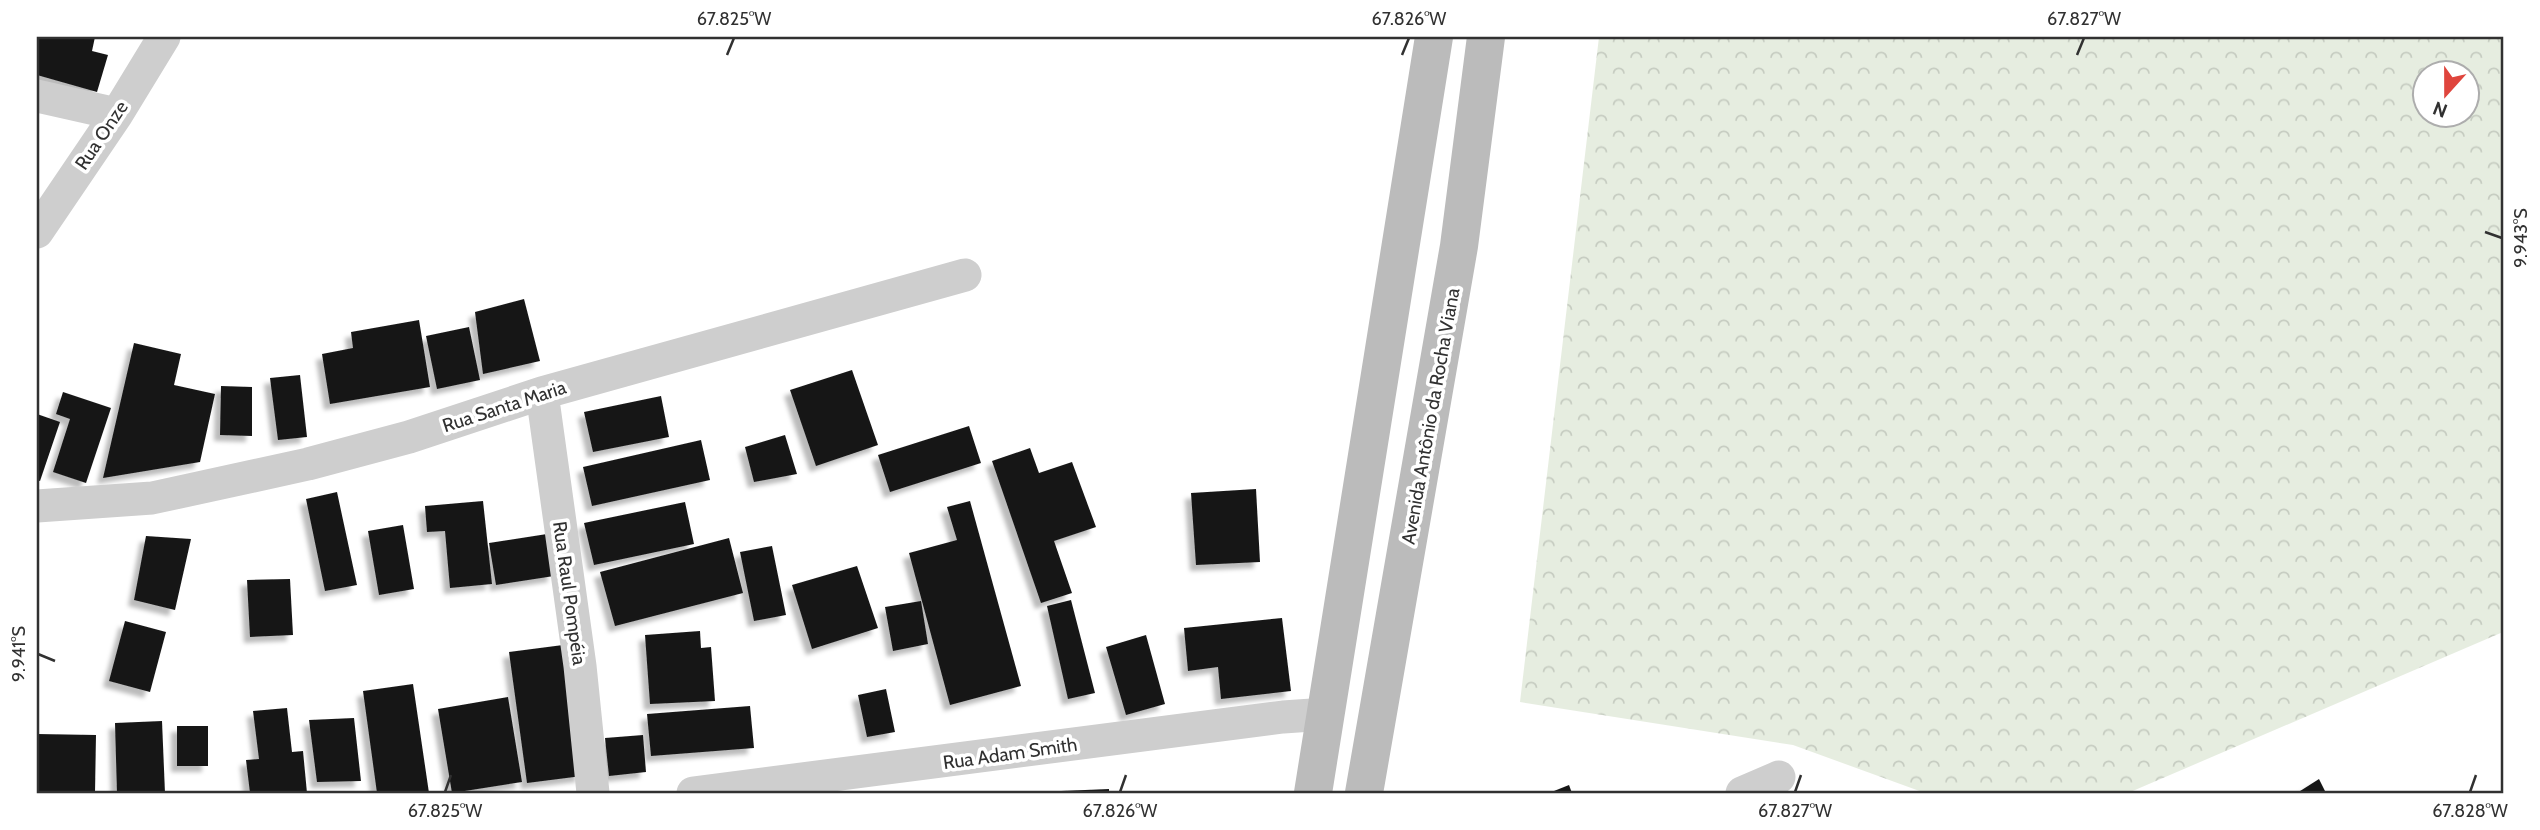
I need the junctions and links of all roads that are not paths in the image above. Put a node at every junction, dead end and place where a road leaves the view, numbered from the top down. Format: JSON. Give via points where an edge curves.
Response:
{"nodes":[{"id":1,"x":164,"y":37,"type":"edge"},
{"id":2,"x":1434,"y":37,"type":"edge"},
{"id":3,"x":1486,"y":37,"type":"edge"},
{"id":4,"x":37,"y":96,"type":"edge"},
{"id":5,"x":117,"y":114,"type":"junction"},
{"id":6,"x":37,"y":232,"type":"edge"},
{"id":7,"x":965,"y":275,"type":"dead end"},
{"id":8,"x":542,"y":393,"type":"junction"},
{"id":9,"x":37,"y":506,"type":"edge"},
{"id":10,"x":1327,"y":714,"type":"junction"},
{"id":11,"x":1779,"y":777,"type":"dead end"},
{"id":12,"x":593,"y":793,"type":"edge"},
{"id":13,"x":693,"y":793,"type":"edge"},
{"id":14,"x":1313,"y":793,"type":"edge"},
{"id":15,"x":1364,"y":793,"type":"edge"},
{"id":16,"x":1742,"y":793,"type":"edge"}],
"edges":[{"from":1,"to":5,"type":"street","name":"Rua Onze"},
{"from":2,"to":10,"type":"main road"},
{"from":3,"to":15,"type":"main road","name":"Avenida Antônio da Rocha Viana","via":[[1459,246]]},
{"from":4,"to":5,"type":"street"},
{"from":5,"to":6,"type":"street","name":"Rua Onze"},
{"from":7,"to":8,"type":"street","name":"Rua Santa Maria"},
{"from":8,"to":9,"type":"street","name":"Rua Santa Maria","via":[[409,437],[230,482],[152,498]]},
{"from":8,"to":12,"type":"street","name":"Rua Raul Pompéia"},
{"from":10,"to":13,"type":"street","name":"Rua Adam Smith"},
{"from":10,"to":14,"type":"main road"},
{"from":11,"to":16,"type":"street"}]}
